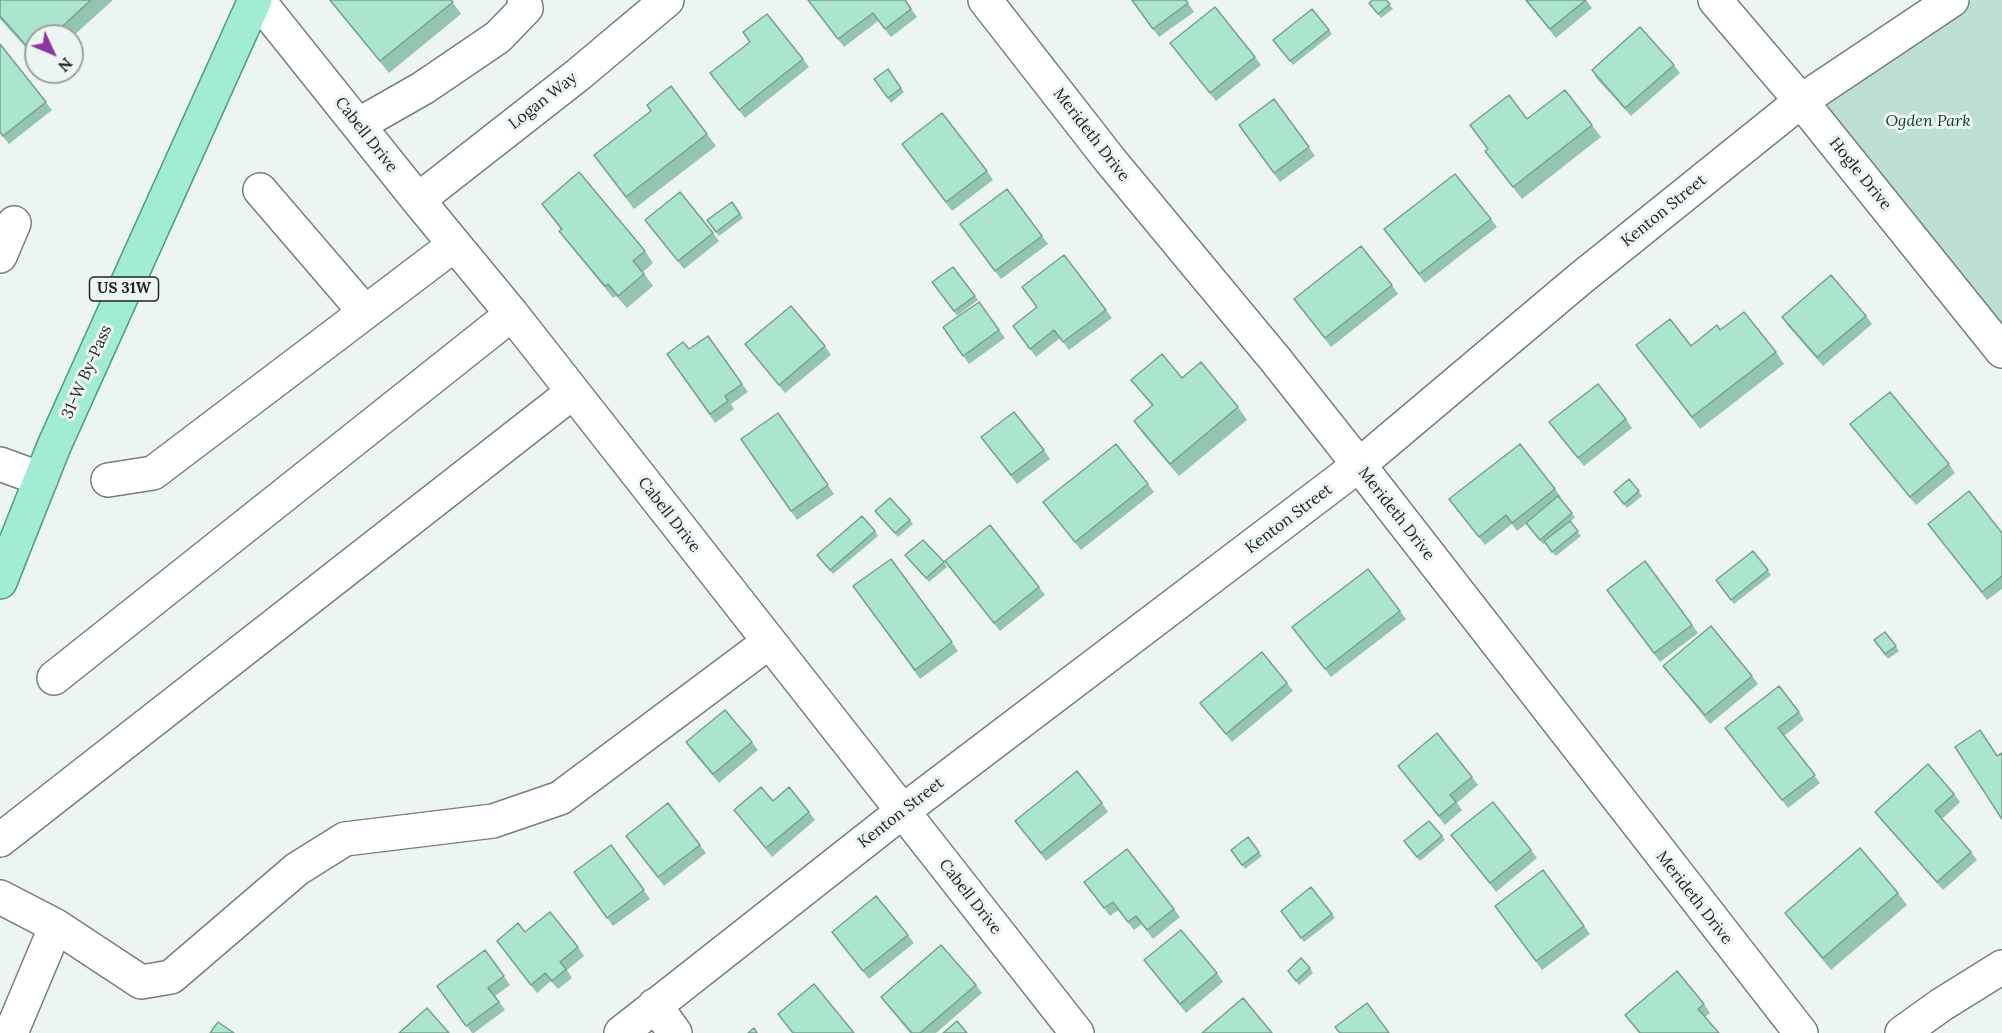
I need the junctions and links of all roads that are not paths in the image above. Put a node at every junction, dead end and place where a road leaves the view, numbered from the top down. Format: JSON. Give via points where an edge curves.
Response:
{"nodes":[{"id":1,"x":257,"y":0,"type":"edge"},
{"id":2,"x":524,"y":0,"type":"edge"},
{"id":3,"x":667,"y":0,"type":"edge"},
{"id":4,"x":985,"y":0,"type":"edge"},
{"id":5,"x":1715,"y":0,"type":"edge"},
{"id":6,"x":1952,"y":0,"type":"edge"},
{"id":7,"x":1801,"y":101,"type":"junction"},
{"id":8,"x":358,"y":125,"type":"junction"},
{"id":9,"x":260,"y":190,"type":"dead end"},
{"id":10,"x":418,"y":200,"type":"junction"},
{"id":11,"x":14,"y":223,"type":"dead end"},
{"id":12,"x":454,"y":244,"type":"junction"},
{"id":13,"x":0,"y":256,"type":"edge"},
{"id":14,"x":364,"y":312,"type":"junction"},
{"id":15,"x":512,"y":314,"type":"junction"},
{"id":16,"x":2002,"y":351,"type":"edge"},
{"id":17,"x":573,"y":392,"type":"junction"},
{"id":18,"x":0,"y":464,"type":"edge"},
{"id":19,"x":1359,"y":465,"type":"junction"},
{"id":20,"x":41,"y":479,"type":"junction"},
{"id":21,"x":108,"y":480,"type":"dead end"},
{"id":22,"x":0,"y":582,"type":"edge"},
{"id":23,"x":769,"y":642,"type":"junction"},
{"id":24,"x":54,"y":678,"type":"dead end"},
{"id":25,"x":903,"y":811,"type":"junction"},
{"id":26,"x":0,"y":840,"type":"edge"},
{"id":27,"x":0,"y":897,"type":"edge"},
{"id":28,"x":56,"y":926,"type":"junction"},
{"id":29,"x":2002,"y":967,"type":"edge"},
{"id":30,"x":655,"y":1005,"type":"junction"},
{"id":31,"x":11,"y":1033,"type":"edge"},
{"id":32,"x":621,"y":1033,"type":"edge"},
{"id":33,"x":675,"y":1033,"type":"edge"},
{"id":34,"x":1077,"y":1033,"type":"edge"},
{"id":35,"x":1801,"y":1033,"type":"edge"},
{"id":36,"x":1902,"y":1033,"type":"edge"}],
"edges":[{"from":1,"to":8,"type":"street","name":"Cabell Drive"},
{"from":1,"to":20,"type":"main road","name":"31-W By-Pass","number":"US 31W"},
{"from":2,"to":8,"type":"street","via":[[526,8],[498,37],[423,88]]},
{"from":3,"to":10,"type":"street","name":"Logan Way"},
{"from":4,"to":19,"type":"street","name":"Merideth Drive"},
{"from":5,"to":7,"type":"street","name":"Hogle Drive"},
{"from":6,"to":7,"type":"street","name":"Kenton Street"},
{"from":7,"to":16,"type":"street","name":"Hogle Drive"},
{"from":7,"to":19,"type":"street","name":"Kenton Street","via":[[1581,278]]},
{"from":8,"to":10,"type":"street","name":"Cabell Drive"},
{"from":9,"to":14,"type":"street"},
{"from":10,"to":12,"type":"street","name":"Cabell Drive"},
{"from":11,"to":13,"type":"street"},
{"from":12,"to":14,"type":"street"},
{"from":12,"to":15,"type":"street","name":"Cabell Drive"},
{"from":14,"to":21,"type":"street","via":[[153,473]]},
{"from":15,"to":17,"type":"street","name":"Cabell Drive"},
{"from":15,"to":24,"type":"street"},
{"from":17,"to":23,"type":"street","name":"Cabell Drive"},
{"from":17,"to":26,"type":"street"},
{"from":18,"to":20,"type":"street"},
{"from":19,"to":25,"type":"street","name":"Kenton Street"},
{"from":19,"to":35,"type":"street","name":"Merideth Drive"},
{"from":20,"to":22,"type":"main road","name":"31-W By-Pass","number":"US 31W"},
{"from":23,"to":25,"type":"street","name":"Cabell Drive"},
{"from":23,"to":28,"type":"street","via":[[560,798],[493,821],[345,839],[297,869],[171,977],[141,982]]},
{"from":25,"to":30,"type":"street","name":"Kenton Street"},
{"from":25,"to":34,"type":"street","name":"Cabell Drive"},
{"from":27,"to":28,"type":"street"},
{"from":28,"to":31,"type":"street"},
{"from":29,"to":36,"type":"street"},
{"from":30,"to":32,"type":"street","name":"Kenton Street"},
{"from":30,"to":33,"type":"street"}]}
